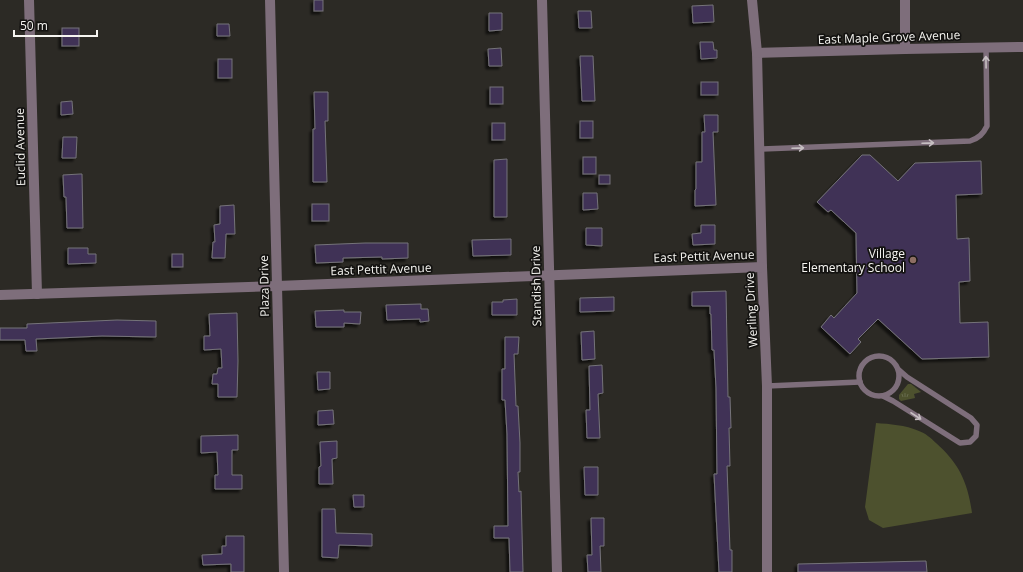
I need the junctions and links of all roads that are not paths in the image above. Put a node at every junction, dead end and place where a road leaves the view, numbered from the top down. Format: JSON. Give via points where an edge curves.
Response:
{"nodes":[{"id":1,"x":29,"y":0,"type":"edge"},
{"id":2,"x":270,"y":0,"type":"edge"},
{"id":3,"x":542,"y":0,"type":"edge"},
{"id":4,"x":752,"y":0,"type":"edge"},
{"id":5,"x":905,"y":0,"type":"edge"},
{"id":6,"x":986,"y":47,"type":"junction"},
{"id":7,"x":1023,"y":47,"type":"edge"},
{"id":8,"x":906,"y":49,"type":"junction"},
{"id":9,"x":756,"y":53,"type":"junction"},
{"id":10,"x":759,"y":149,"type":"junction"},
{"id":11,"x":762,"y":267,"type":"junction"},
{"id":12,"x":549,"y":275,"type":"junction"},
{"id":13,"x":277,"y":286,"type":"junction"},
{"id":14,"x":37,"y":294,"type":"junction"},
{"id":15,"x":0,"y":295,"type":"edge"},
{"id":16,"x":899,"y":370,"type":"junction"},
{"id":17,"x":860,"y":382,"type":"junction"},
{"id":18,"x":768,"y":386,"type":"junction"},
{"id":19,"x":883,"y":396,"type":"junction"},
{"id":20,"x":284,"y":572,"type":"edge"},
{"id":21,"x":557,"y":572,"type":"edge"},
{"id":22,"x":767,"y":572,"type":"edge"}],
"edges":[{"from":1,"to":14,"type":"street","name":"Euclid Avenue"},
{"from":2,"to":13,"type":"street","name":"Plaza Drive"},
{"from":3,"to":12,"type":"street","name":"Standish Drive"},
{"from":4,"to":9,"type":"street","name":"Werling Drive"},
{"from":5,"to":8,"type":"street"},
{"from":6,"to":7,"type":"street","name":"East Maple Grove Avenue"},
{"from":6,"to":8,"type":"street","name":"East Maple Grove Avenue"},
{"from":10,"to":6,"type":"lane","one_way":true,"via":[[970,141],[978,138],[987,126]]},
{"from":8,"to":9,"type":"street","name":"East Maple Grove Avenue"},
{"from":9,"to":10,"type":"street","name":"Werling Drive"},
{"from":10,"to":11,"type":"street","name":"Werling Drive"},
{"from":11,"to":12,"type":"street","name":"East Pettit Avenue"},
{"from":11,"to":18,"type":"street","name":"Werling Drive"},
{"from":12,"to":13,"type":"street","name":"East Pettit Avenue"},
{"from":12,"to":21,"type":"street","name":"Standish Drive"},
{"from":13,"to":14,"type":"street","name":"East Pettit Avenue"},
{"from":13,"to":20,"type":"street","name":"Plaza Drive"},
{"from":14,"to":15,"type":"street","name":"East Pettit Avenue"},
{"from":16,"to":17,"type":"lane","via":[[890,359],[876,356],[864,363],[859,375]]},
{"from":16,"to":19,"type":"lane","via":[[900,377],[895,389]]},
{"from":19,"to":16,"type":"lane","one_way":true,"via":[[960,443],[970,442],[976,436],[977,426],[971,418],[907,378]]},
{"from":17,"to":18,"type":"lane"},
{"from":17,"to":19,"type":"lane","via":[[869,393]]},
{"from":18,"to":22,"type":"street","name":"Werling Drive"}]}
